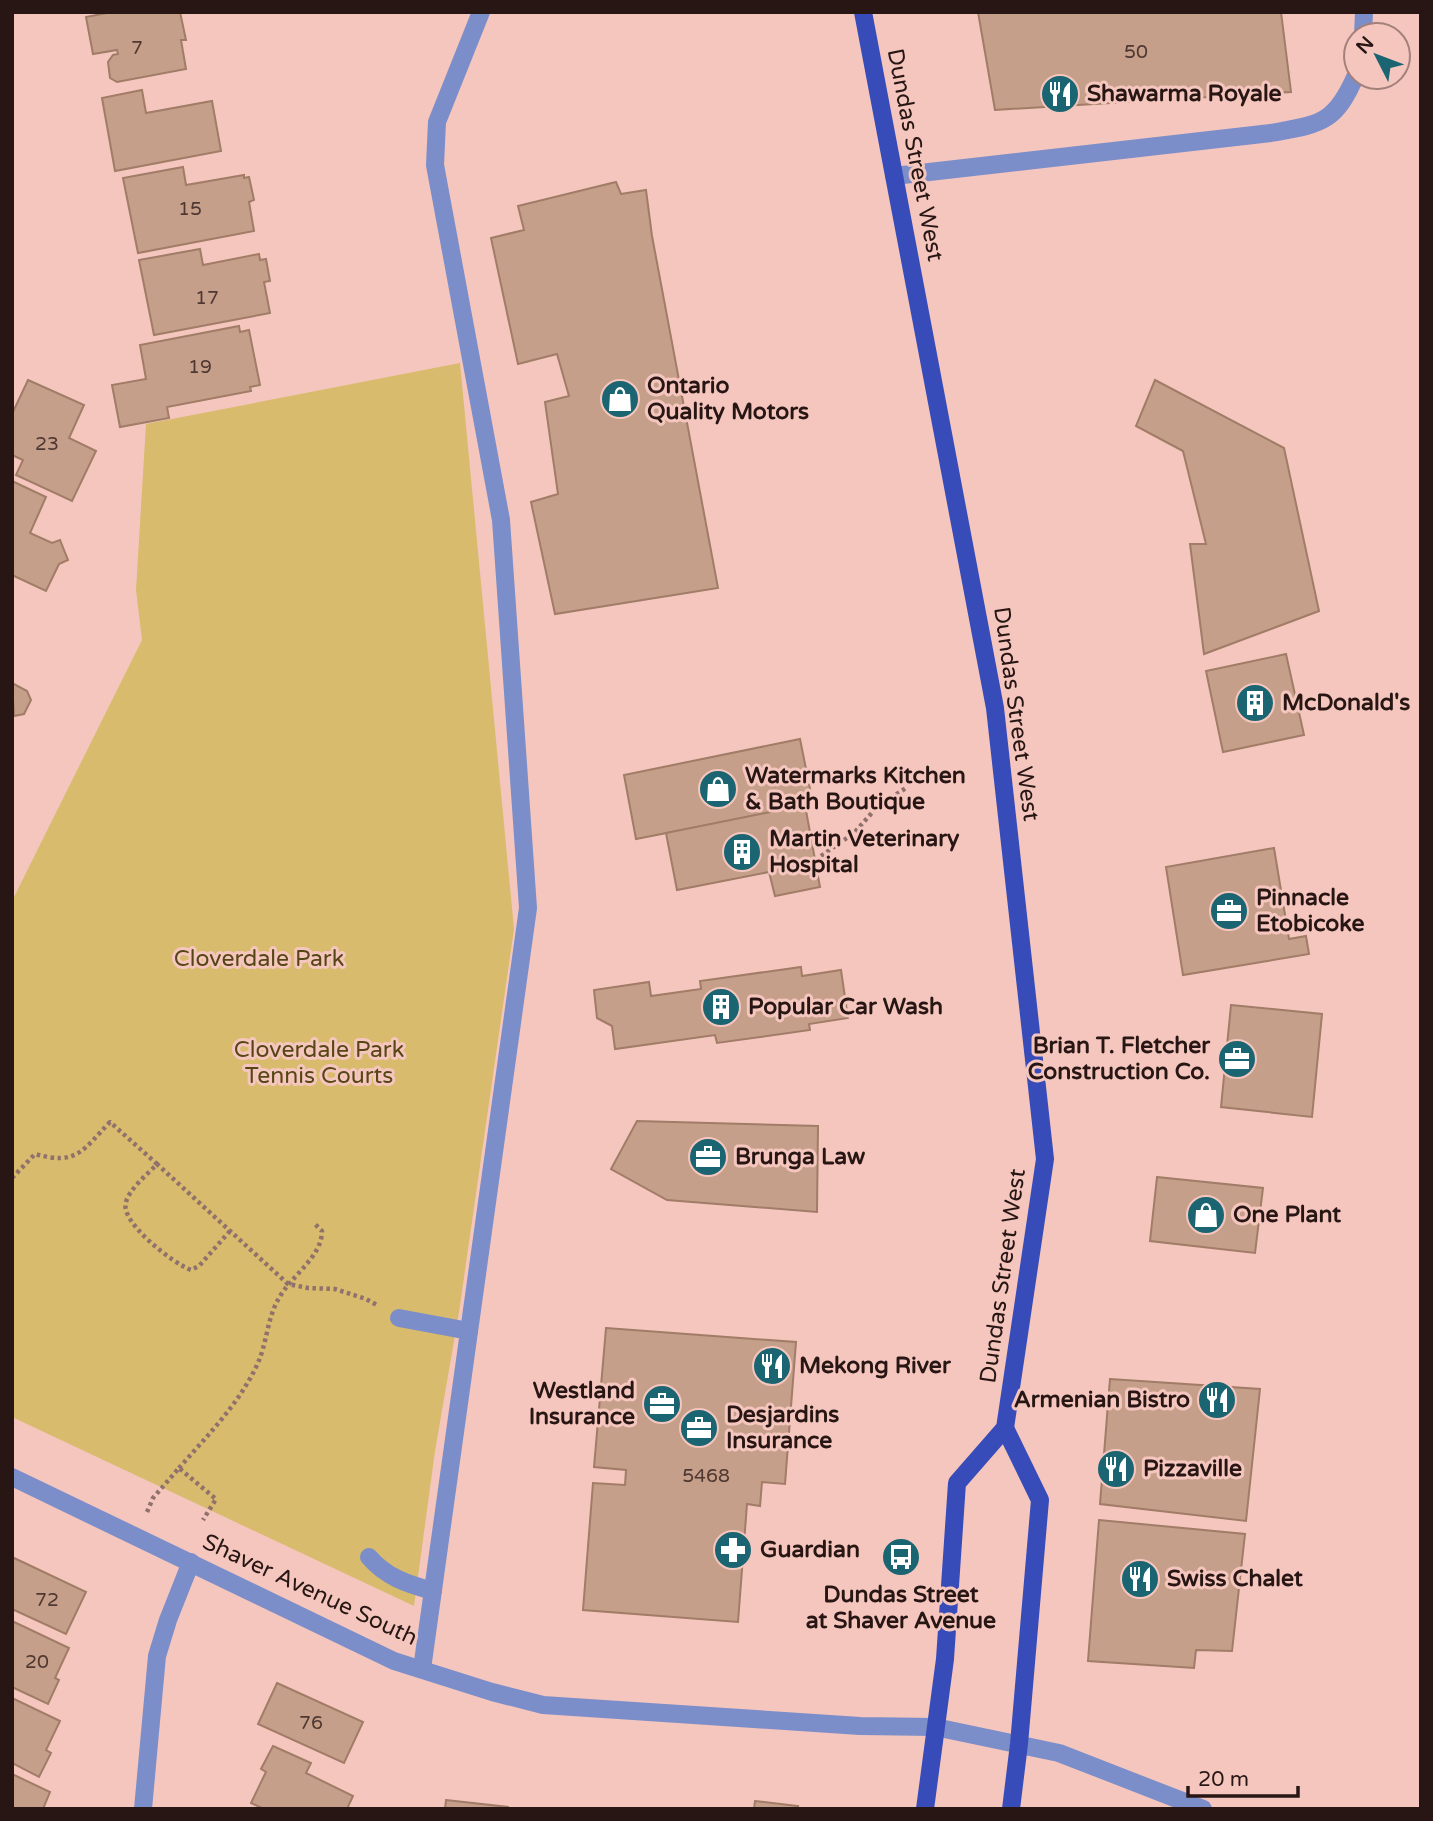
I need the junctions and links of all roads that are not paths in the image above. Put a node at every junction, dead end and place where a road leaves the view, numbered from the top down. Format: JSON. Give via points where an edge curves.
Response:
{"nodes":[{"id":1,"x":481,"y":12,"type":"edge"},
{"id":2,"x":863,"y":12,"type":"edge"},
{"id":3,"x":1348,"y":91,"type":"edge"},
{"id":4,"x":894,"y":176,"type":"junction"},
{"id":5,"x":399,"y":1318,"type":"road end"},
{"id":6,"x":470,"y":1331,"type":"junction"},
{"id":7,"x":1005,"y":1428,"type":"junction"},
{"id":8,"x":12,"y":1477,"type":"edge"},
{"id":9,"x":369,"y":1557,"type":"dead end"},
{"id":10,"x":191,"y":1562,"type":"junction"},
{"id":11,"x":433,"y":1591,"type":"junction"},
{"id":12,"x":422,"y":1669,"type":"junction"},
{"id":13,"x":935,"y":1727,"type":"junction"},
{"id":14,"x":1019,"y":1744,"type":"junction"},
{"id":15,"x":143,"y":1809,"type":"edge"},
{"id":16,"x":925,"y":1809,"type":"edge"},
{"id":17,"x":1011,"y":1809,"type":"edge"},
{"id":18,"x":1203,"y":1809,"type":"edge"}],
"edges":[{"from":1,"to":6,"type":"street","via":[[437,122],[435,164],[501,520],[528,908]]},
{"from":2,"to":4,"type":"main road","name":"Dundas Street West"},
{"from":3,"to":4,"type":"street","via":[[1332,114],[1317,124],[1271,133]]},
{"from":4,"to":7,"type":"main road","name":"Dundas Street West","via":[[995,708],[1045,1158]]},
{"from":5,"to":6,"type":"street"},
{"from":6,"to":11,"type":"street"},
{"from":7,"to":13,"type":"main road","via":[[957,1483],[945,1659]]},
{"from":7,"to":14,"type":"main road","via":[[1040,1500]]},
{"from":8,"to":10,"type":"street","name":"Shaver Avenue South"},
{"from":9,"to":11,"type":"street","via":[[380,1571]]},
{"from":10,"to":12,"type":"street","name":"Shaver Avenue South","via":[[394,1661]]},
{"from":10,"to":15,"type":"street","via":[[157,1656]]},
{"from":11,"to":12,"type":"street"},
{"from":12,"to":13,"type":"street","name":"Shaver Avenue South","via":[[542,1705]]},
{"from":13,"to":14,"type":"street","name":"Shaver Avenue South"},
{"from":13,"to":16,"type":"main road"},
{"from":14,"to":17,"type":"main road"},
{"from":14,"to":18,"type":"street","name":"Shaver Avenue South","via":[[1059,1753]]}]}
